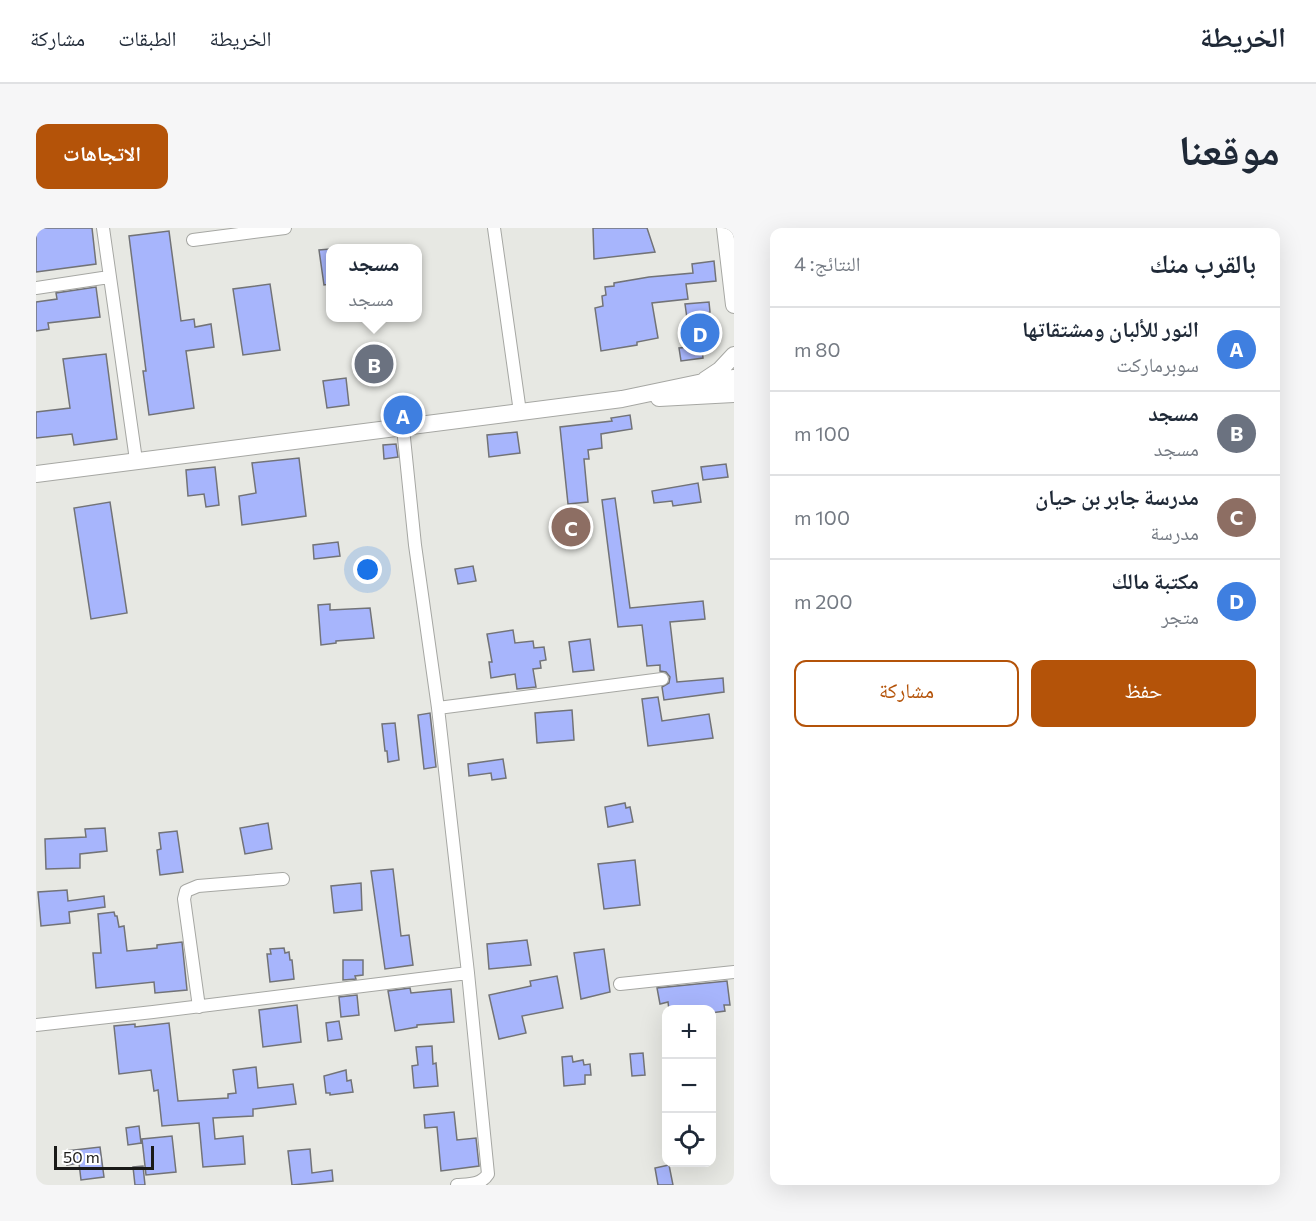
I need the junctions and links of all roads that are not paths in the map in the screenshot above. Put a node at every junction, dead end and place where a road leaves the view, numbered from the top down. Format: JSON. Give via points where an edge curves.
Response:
{"nodes":[{"id":1,"x":103,"y":228,"type":"edge"},
{"id":2,"x":285,"y":228,"type":"edge"},
{"id":3,"x":494,"y":228,"type":"edge"},
{"id":4,"x":725,"y":228,"type":"edge"},
{"id":5,"x":236,"y":231,"type":"edge"},
{"id":6,"x":194,"y":240,"type":"dead end"},
{"id":7,"x":109,"y":277,"type":"junction"},
{"id":8,"x":36,"y":288,"type":"edge"},
{"id":9,"x":734,"y":305,"type":"edge"},
{"id":10,"x":734,"y":356,"type":"edge"},
{"id":11,"x":734,"y":378,"type":"edge"},
{"id":12,"x":705,"y":389,"type":"junction"},
{"id":13,"x":734,"y":394,"type":"edge"},
{"id":14,"x":734,"y":405,"type":"edge"},
{"id":15,"x":519,"y":412,"type":"junction"},
{"id":16,"x":403,"y":428,"type":"junction"},
{"id":17,"x":136,"y":460,"type":"junction"},
{"id":18,"x":36,"y":474,"type":"edge"},
{"id":19,"x":662,"y":680,"type":"dead end"},
{"id":20,"x":438,"y":708,"type":"junction"},
{"id":21,"x":283,"y":879,"type":"dead end"},
{"id":22,"x":734,"y":972,"type":"edge"},
{"id":23,"x":468,"y":973,"type":"junction"},
{"id":24,"x":620,"y":984,"type":"dead end"},
{"id":25,"x":199,"y":1007,"type":"junction"},
{"id":26,"x":36,"y":1025,"type":"edge"},
{"id":27,"x":457,"y":1185,"type":"edge"}],
"edges":[{"from":1,"to":7,"type":"street"},
{"from":2,"to":5,"type":"street"},
{"from":3,"to":15,"type":"street"},
{"from":4,"to":9,"type":"main road"},
{"from":5,"to":6,"type":"street"},
{"from":7,"to":8,"type":"street"},
{"from":7,"to":17,"type":"street"},
{"from":10,"to":12,"type":"main road"},
{"from":11,"to":12,"type":"main road"},
{"from":12,"to":13,"type":"main road"},
{"from":12,"to":14,"type":"main road"},
{"from":12,"to":15,"type":"main road"},
{"from":15,"to":16,"type":"main road"},
{"from":16,"to":17,"type":"main road"},
{"from":16,"to":20,"type":"street"},
{"from":17,"to":18,"type":"main road"},
{"from":19,"to":20,"type":"street"},
{"from":20,"to":23,"type":"street"},
{"from":21,"to":25,"type":"street","via":[[198,886],[186,891]]},
{"from":22,"to":24,"type":"street"},
{"from":23,"to":25,"type":"street"},
{"from":23,"to":27,"type":"street","via":[[488,1173],[475,1183]]},
{"from":25,"to":26,"type":"street"}]}
